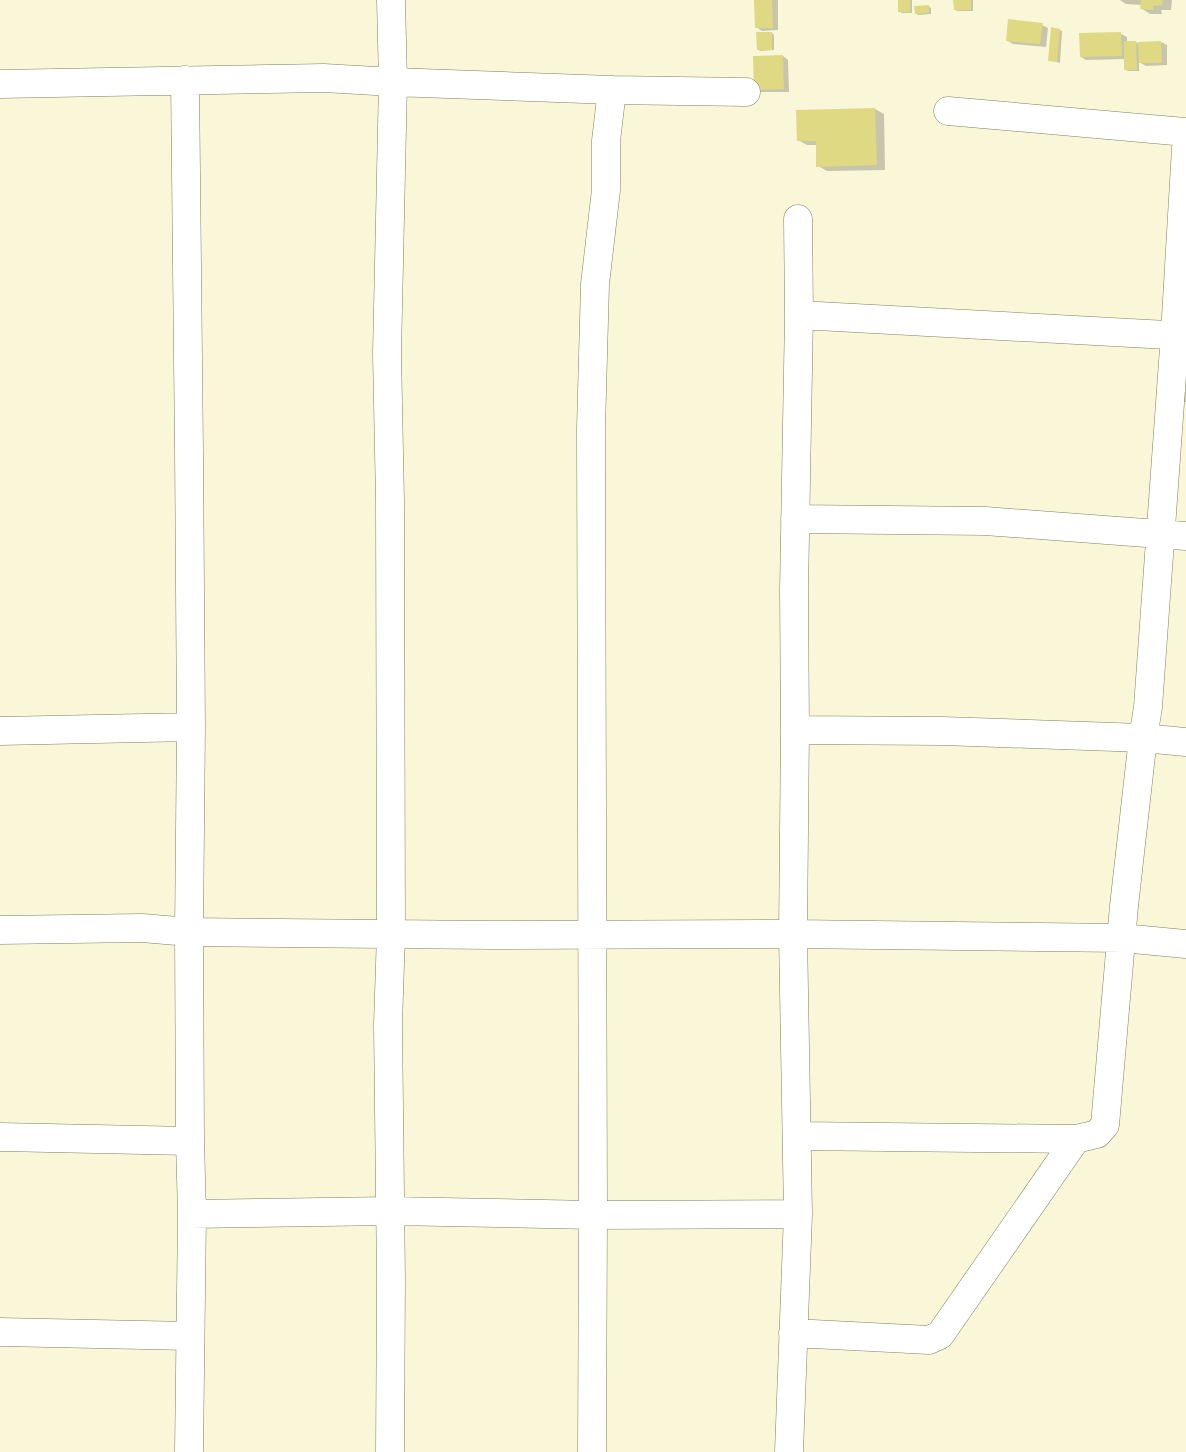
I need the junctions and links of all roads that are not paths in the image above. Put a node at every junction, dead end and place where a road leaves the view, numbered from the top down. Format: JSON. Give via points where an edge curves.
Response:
{"nodes":[{"id":1,"x":391,"y":0,"type":"edge"},
{"id":2,"x":184,"y":80,"type":"junction"},
{"id":3,"x":392,"y":82,"type":"junction"},
{"id":4,"x":0,"y":84,"type":"edge"},
{"id":5,"x":612,"y":90,"type":"junction"},
{"id":6,"x":746,"y":92,"type":"dead end"},
{"id":7,"x":948,"y":111,"type":"dead end"},
{"id":8,"x":1186,"y":132,"type":"edge"},
{"id":9,"x":1186,"y":148,"type":"edge"},
{"id":10,"x":798,"y":219,"type":"dead end"},
{"id":11,"x":799,"y":315,"type":"junction"},
{"id":12,"x":1180,"y":335,"type":"edge"},
{"id":13,"x":795,"y":519,"type":"junction"},
{"id":14,"x":1173,"y":535,"type":"edge"},
{"id":15,"x":191,"y":727,"type":"junction"},
{"id":16,"x":795,"y":730,"type":"junction"},
{"id":17,"x":0,"y":731,"type":"edge"},
{"id":18,"x":1143,"y":738,"type":"junction"},
{"id":19,"x":1186,"y":742,"type":"edge"},
{"id":20,"x":0,"y":930,"type":"edge"},
{"id":21,"x":189,"y":932,"type":"junction"},
{"id":22,"x":391,"y":934,"type":"junction"},
{"id":23,"x":793,"y":934,"type":"junction"},
{"id":24,"x":592,"y":935,"type":"junction"},
{"id":25,"x":1122,"y":938,"type":"junction"},
{"id":26,"x":1186,"y":944,"type":"edge"},
{"id":27,"x":797,"y":1136,"type":"junction"},
{"id":28,"x":0,"y":1137,"type":"edge"},
{"id":29,"x":1076,"y":1139,"type":"junction"},
{"id":30,"x":190,"y":1141,"type":"junction"},
{"id":31,"x":391,"y":1211,"type":"junction"},
{"id":32,"x":192,"y":1214,"type":"junction"},
{"id":33,"x":798,"y":1214,"type":"junction"},
{"id":34,"x":593,"y":1215,"type":"junction"},
{"id":35,"x":0,"y":1332,"type":"edge"},
{"id":36,"x":793,"y":1332,"type":"junction"},
{"id":37,"x":190,"y":1336,"type":"junction"},
{"id":38,"x":189,"y":1452,"type":"edge"},
{"id":39,"x":390,"y":1452,"type":"edge"},
{"id":40,"x":592,"y":1452,"type":"edge"},
{"id":41,"x":789,"y":1452,"type":"edge"}],
"edges":[{"from":1,"to":3,"type":"street"},
{"from":2,"to":3,"type":"street","via":[[324,78]]},
{"from":2,"to":4,"type":"street"},
{"from":2,"to":15,"type":"street"},
{"from":3,"to":5,"type":"street"},
{"from":3,"to":22,"type":"street","via":[[387,354]]},
{"from":5,"to":6,"type":"street"},
{"from":5,"to":24,"type":"street","via":[[606,141],[606,190],[595,284],[590,428]]},
{"from":7,"to":8,"type":"street"},
{"from":9,"to":12,"type":"street"},
{"from":10,"to":11,"type":"street"},
{"from":11,"to":12,"type":"street"},
{"from":11,"to":13,"type":"street"},
{"from":12,"to":14,"type":"street"},
{"from":13,"to":14,"type":"street","via":[[985,521]]},
{"from":13,"to":16,"type":"street"},
{"from":14,"to":18,"type":"street"},
{"from":15,"to":17,"type":"street"},
{"from":15,"to":21,"type":"street"},
{"from":16,"to":18,"type":"street"},
{"from":16,"to":23,"type":"street"},
{"from":18,"to":19,"type":"street"},
{"from":18,"to":25,"type":"street"},
{"from":20,"to":21,"type":"street","via":[[142,928]]},
{"from":21,"to":22,"type":"street"},
{"from":21,"to":30,"type":"street"},
{"from":22,"to":24,"type":"street"},
{"from":22,"to":31,"type":"street","via":[[388,1024]]},
{"from":23,"to":24,"type":"street"},
{"from":23,"to":25,"type":"street"},
{"from":23,"to":27,"type":"street"},
{"from":24,"to":34,"type":"street"},
{"from":25,"to":26,"type":"street"},
{"from":25,"to":29,"type":"street","via":[[1105,1125],[1098,1134]]},
{"from":27,"to":29,"type":"street"},
{"from":27,"to":33,"type":"street"},
{"from":28,"to":30,"type":"street"},
{"from":29,"to":36,"type":"street","via":[[940,1335],[929,1340]]},
{"from":30,"to":32,"type":"street"},
{"from":31,"to":32,"type":"street"},
{"from":31,"to":34,"type":"street"},
{"from":31,"to":39,"type":"street"},
{"from":32,"to":37,"type":"street"},
{"from":33,"to":34,"type":"street"},
{"from":33,"to":36,"type":"street"},
{"from":34,"to":40,"type":"street"},
{"from":35,"to":37,"type":"street"},
{"from":36,"to":41,"type":"street"},
{"from":37,"to":38,"type":"street"}]}
